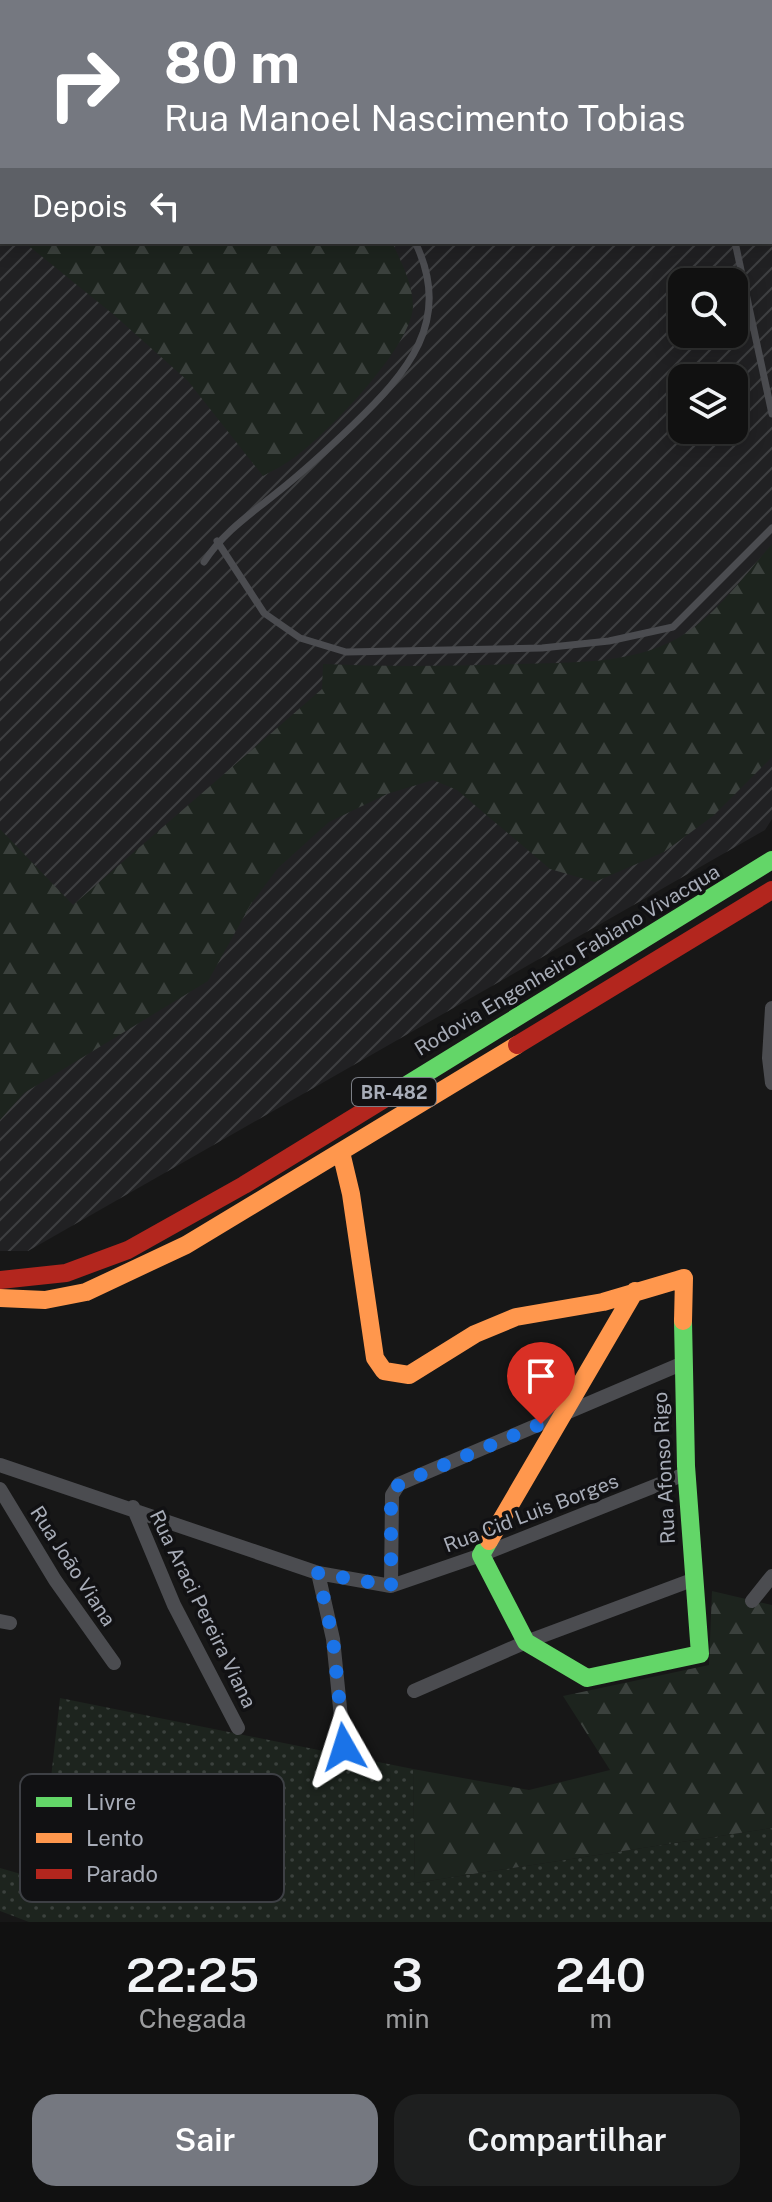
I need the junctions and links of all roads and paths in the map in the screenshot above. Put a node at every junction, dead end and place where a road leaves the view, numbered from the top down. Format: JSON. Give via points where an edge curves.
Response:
{"nodes":[{"id":1,"x":416,"y":244,"type":"edge"},
{"id":2,"x":735,"y":244,"type":"edge"},
{"id":3,"x":772,"y":414,"type":"edge"},
{"id":4,"x":772,"y":528,"type":"edge"},
{"id":5,"x":217,"y":541,"type":"junction"},
{"id":6,"x":204,"y":562,"type":"dead end"},
{"id":7,"x":772,"y":860,"type":"edge"},
{"id":8,"x":772,"y":890,"type":"edge"},
{"id":9,"x":699,"y":907,"type":"junction"},
{"id":10,"x":679,"y":943,"type":"junction"},
{"id":11,"x":772,"y":1008,"type":"edge"},
{"id":12,"x":456,"y":1053,"type":"junction"},
{"id":13,"x":468,"y":1074,"type":"junction"},
{"id":14,"x":772,"y":1083,"type":"edge"},
{"id":15,"x":341,"y":1152,"type":"junction"},
{"id":16,"x":244,"y":1185,"type":"junction"},
{"id":17,"x":253,"y":1206,"type":"junction"},
{"id":18,"x":0,"y":1280,"type":"edge"},
{"id":19,"x":635,"y":1291,"type":"junction"},
{"id":20,"x":0,"y":1298,"type":"edge"},
{"id":21,"x":681,"y":1364,"type":"junction"},
{"id":22,"x":566,"y":1414,"type":"junction"},
{"id":23,"x":0,"y":1465,"type":"edge"},
{"id":24,"x":685,"y":1474,"type":"junction"},
{"id":25,"x":0,"y":1489,"type":"edge"},
{"id":26,"x":133,"y":1507,"type":"junction"},
{"id":27,"x":481,"y":1555,"type":"junction"},
{"id":28,"x":318,"y":1573,"type":"junction"},
{"id":29,"x":772,"y":1576,"type":"edge"},
{"id":30,"x":692,"y":1580,"type":"junction"},
{"id":31,"x":391,"y":1586,"type":"junction"},
{"id":32,"x":752,"y":1601,"type":"dead end"},
{"id":33,"x":526,"y":1642,"type":"junction"},
{"id":34,"x":114,"y":1663,"type":"dead end"},
{"id":35,"x":414,"y":1691,"type":"dead end"},
{"id":36,"x":238,"y":1728,"type":"dead end"},
{"id":37,"x":344,"y":1747,"type":"dead end"}],
"edges":[{"from":1,"to":5,"type":"lane","via":[[431,290],[420,345],[391,388],[306,469]]},
{"from":2,"to":3,"type":"lane"},
{"from":4,"to":5,"type":"lane","via":[[673,627],[542,648],[346,652],[300,638],[264,613]]},
{"from":5,"to":6,"type":"lane"},
{"from":7,"to":9,"type":"main road","name":"Rodovia Engenheiro Fabiano Vivacqua","number":"BR-482"},
{"from":8,"to":10,"type":"main road","number":"BR-482"},
{"from":9,"to":10,"type":"main road"},
{"from":9,"to":12,"type":"main road","name":"Rodovia Engenheiro Fabiano Vivacqua","number":"BR-482"},
{"from":10,"to":13,"type":"main road","number":"BR-482"},
{"from":11,"to":14,"type":"street"},
{"from":12,"to":13,"type":"main road"},
{"from":12,"to":16,"type":"main road","name":"Rodovia Engenheiro Fabiano Vivacqua","number":"BR-482"},
{"from":13,"to":15,"type":"main road","number":"BR-482"},
{"from":15,"to":17,"type":"main road","number":"BR-482"},
{"from":15,"to":19,"type":"main road","via":[[375,1358],[384,1371],[409,1375],[475,1334],[516,1317]]},
{"from":16,"to":17,"type":"main road"},
{"from":16,"to":18,"type":"main road","name":"Rodovia Engenheiro Fabiano Vivacqua","number":"BR-482","via":[[107,1259],[38,1279]]},
{"from":17,"to":20,"type":"main road","number":"BR-482","via":[[131,1274],[82,1292],[50,1299]]},
{"from":19,"to":21,"type":"main road","name":"Rua Afonso Rigo","via":[[684,1278]]},
{"from":19,"to":22,"type":"main road"},
{"from":21,"to":22,"type":"street"},
{"from":21,"to":24,"type":"main road","name":"Rua Afonso Rigo"},
{"from":22,"to":27,"type":"main road"},
{"from":22,"to":31,"type":"street","via":[[399,1484],[391,1506]]},
{"from":23,"to":26,"type":"street"},
{"from":24,"to":27,"type":"street","name":"Rua Cid Luis Borges"},
{"from":24,"to":30,"type":"main road","name":"Rua Afonso Rigo"},
{"from":25,"to":34,"type":"street","name":"Rua João Viana"},
{"from":26,"to":28,"type":"street"},
{"from":26,"to":36,"type":"street","name":"Rua Araci Pereira Viana","via":[[174,1605]]},
{"from":27,"to":31,"type":"street","name":"Rua Cid Luis Borges"},
{"from":27,"to":33,"type":"main road"},
{"from":28,"to":31,"type":"street"},
{"from":28,"to":37,"type":"street","via":[[333,1639]]},
{"from":29,"to":32,"type":"street"},
{"from":30,"to":33,"type":"street"},
{"from":30,"to":33,"type":"main road","name":"Rua Afonso Rigo","via":[[700,1654],[587,1678]]},
{"from":33,"to":35,"type":"street"}]}
